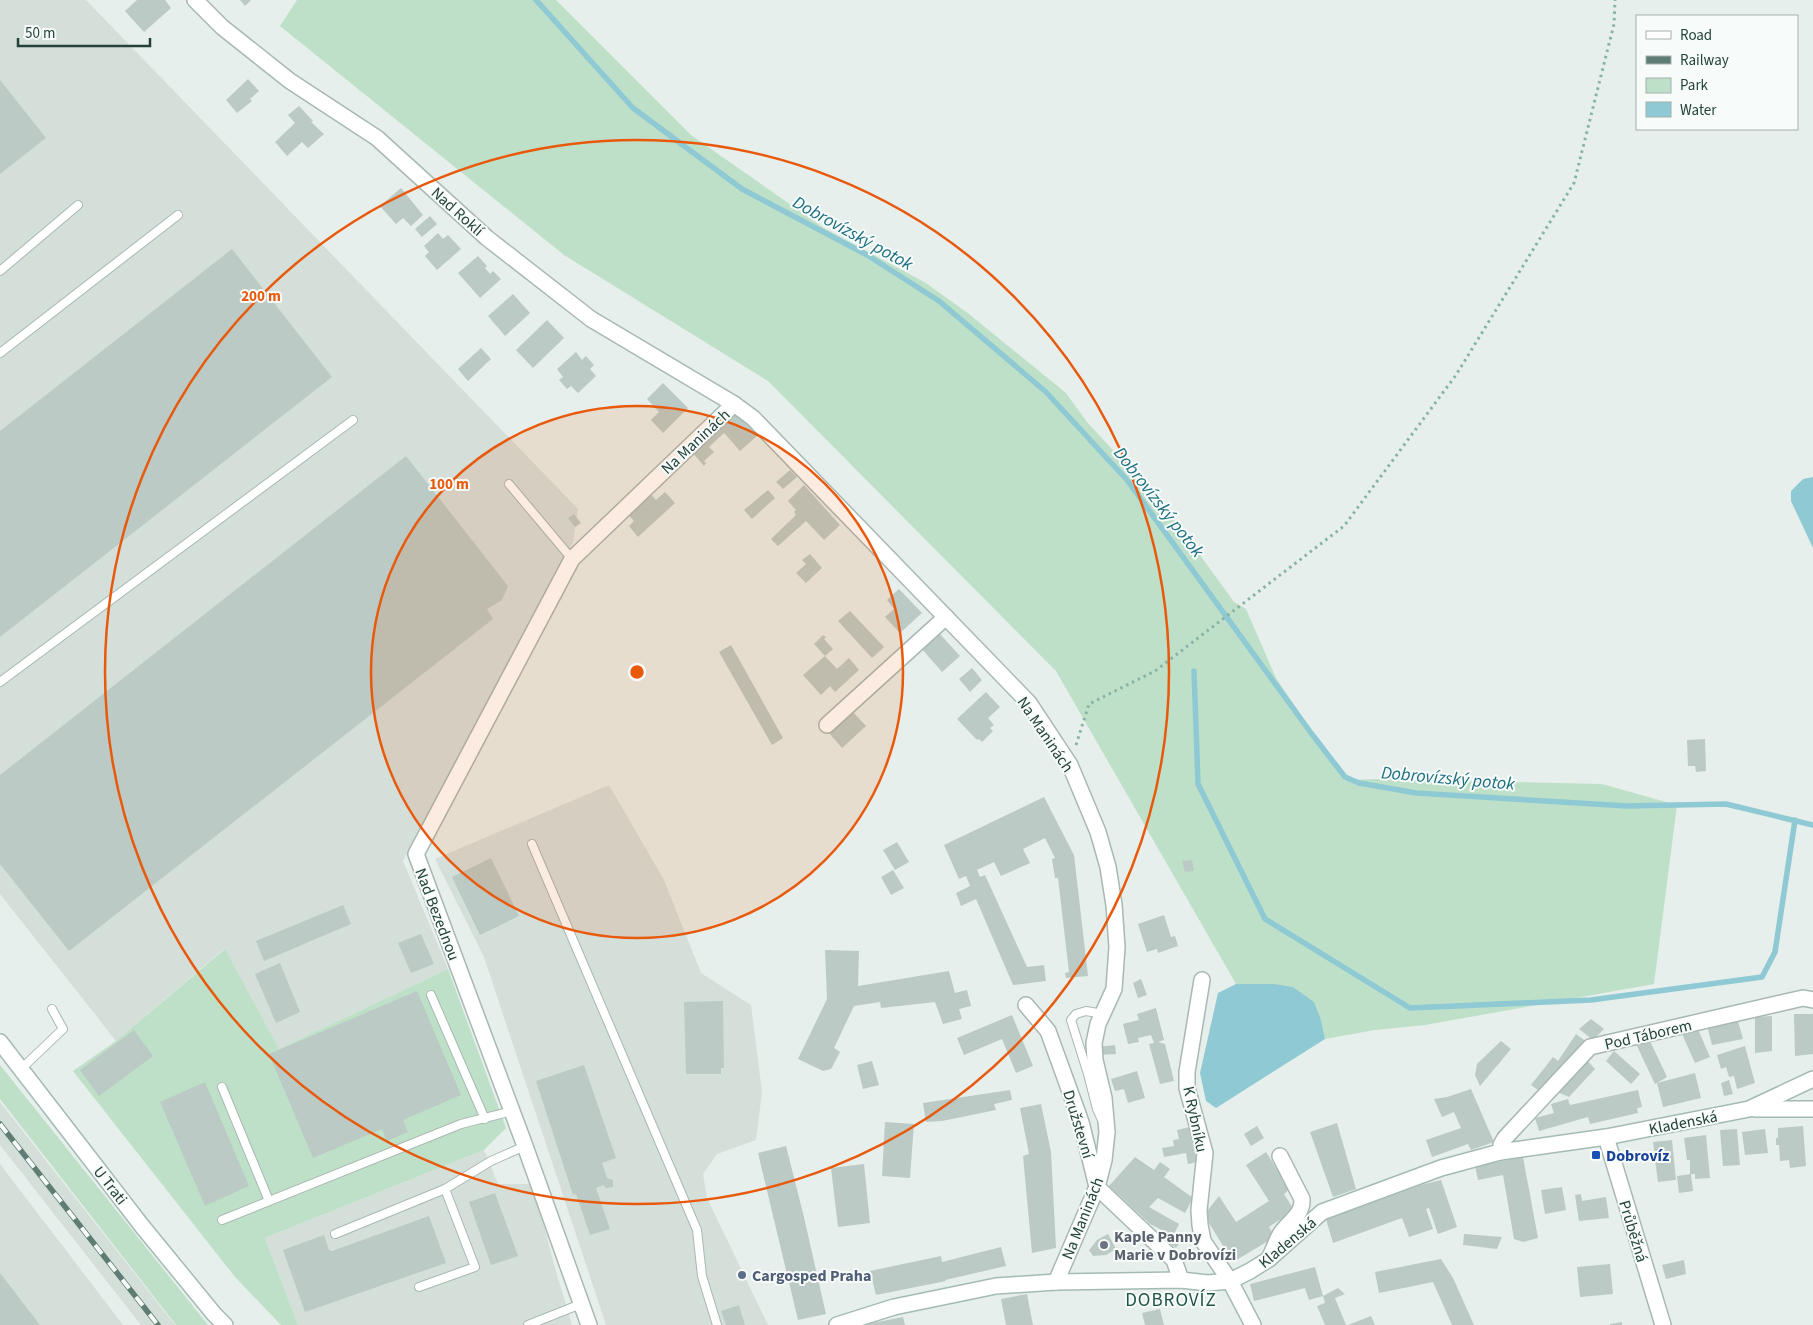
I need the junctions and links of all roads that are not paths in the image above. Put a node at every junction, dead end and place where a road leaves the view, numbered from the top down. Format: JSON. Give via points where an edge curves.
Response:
{"nodes":[{"id":1,"x":195,"y":0,"type":"edge"},
{"id":2,"x":78,"y":205,"type":"dead end"},
{"id":3,"x":178,"y":215,"type":"dead end"},
{"id":4,"x":0,"y":271,"type":"edge"},
{"id":5,"x":0,"y":353,"type":"edge"},
{"id":6,"x":734,"y":404,"type":"junction"},
{"id":7,"x":353,"y":420,"type":"dead end"},
{"id":8,"x":509,"y":484,"type":"dead end"},
{"id":9,"x":601,"y":530,"type":"joint"},
{"id":10,"x":572,"y":559,"type":"junction"},
{"id":11,"x":946,"y":617,"type":"junction"},
{"id":12,"x":0,"y":682,"type":"edge"},
{"id":13,"x":827,"y":724,"type":"dead end"},
{"id":14,"x":532,"y":844,"type":"dead end"},
{"id":15,"x":1202,"y":980,"type":"dead end"},
{"id":16,"x":431,"y":995,"type":"dead end"},
{"id":17,"x":1813,"y":1000,"type":"edge"},
{"id":18,"x":1026,"y":1005,"type":"dead end"},
{"id":19,"x":52,"y":1009,"type":"dead end"},
{"id":20,"x":1103,"y":1014,"type":"junction"},
{"id":21,"x":0,"y":1042,"type":"edge"},
{"id":22,"x":22,"y":1069,"type":"junction"},
{"id":23,"x":1813,"y":1080,"type":"edge"},
{"id":24,"x":222,"y":1087,"type":"dead end"},
{"id":25,"x":1749,"y":1109,"type":"junction"},
{"id":26,"x":1813,"y":1109,"type":"edge"},
{"id":27,"x":512,"y":1111,"type":"junction"},
{"id":28,"x":485,"y":1118,"type":"junction"},
{"id":29,"x":1108,"y":1132,"type":"junction"},
{"id":30,"x":1606,"y":1136,"type":"junction"},
{"id":31,"x":526,"y":1146,"type":"junction"},
{"id":32,"x":1500,"y":1152,"type":"junction"},
{"id":33,"x":1280,"y":1156,"type":"dead end"},
{"id":34,"x":1097,"y":1186,"type":"junction"},
{"id":35,"x":445,"y":1189,"type":"junction"},
{"id":36,"x":269,"y":1201,"type":"junction"},
{"id":37,"x":222,"y":1220,"type":"dead end"},
{"id":38,"x":335,"y":1234,"type":"dead end"},
{"id":39,"x":1269,"y":1259,"type":"junction"},
{"id":40,"x":1181,"y":1280,"type":"junction"},
{"id":41,"x":1230,"y":1281,"type":"junction"},
{"id":42,"x":1056,"y":1282,"type":"junction"},
{"id":43,"x":419,"y":1288,"type":"dead end"},
{"id":44,"x":582,"y":1304,"type":"junction"},
{"id":45,"x":538,"y":1323,"type":"edge"},
{"id":46,"x":225,"y":1325,"type":"edge"},
{"id":47,"x":528,"y":1325,"type":"edge"},
{"id":48,"x":589,"y":1325,"type":"edge"},
{"id":49,"x":717,"y":1325,"type":"edge"},
{"id":50,"x":837,"y":1325,"type":"edge"},
{"id":51,"x":1253,"y":1325,"type":"edge"},
{"id":52,"x":1663,"y":1325,"type":"edge"}],
"edges":[{"from":1,"to":6,"type":"street","name":"Nad Roklí","via":[[222,27],[290,81],[377,138],[487,238],[591,319]]},
{"from":2,"to":4,"type":"lane"},
{"from":3,"to":5,"type":"lane"},
{"from":6,"to":9,"type":"street","name":"Na Maninách"},
{"from":6,"to":11,"type":"street","name":"Na Maninách","via":[[753,418]]},
{"from":7,"to":12,"type":"lane"},
{"from":8,"to":10,"type":"lane"},
{"from":9,"to":10,"type":"street","name":"Nad Bezednou"},
{"from":10,"to":27,"type":"street","name":"Nad Bezednou","via":[[416,854]]},
{"from":11,"to":13,"type":"street"},
{"from":11,"to":20,"type":"street","name":"Na Maninách","via":[[1029,703],[1070,765],[1098,832],[1108,867],[1118,947],[1114,989]]},
{"from":14,"to":49,"type":"lane","via":[[696,1230],[702,1276]]},
{"from":15,"to":41,"type":"street","name":"K Rybníku","via":[[1187,1088],[1205,1153],[1199,1210],[1203,1241]]},
{"from":16,"to":28,"type":"lane"},
{"from":17,"to":32,"type":"street","name":"Pod Táborem","via":[[1804,998],[1590,1047],[1505,1138]]},
{"from":18,"to":34,"type":"street","name":"Družstevní","via":[[1048,1031],[1081,1122]]},
{"from":19,"to":22,"type":"lane","via":[[63,1029]]},
{"from":20,"to":29,"type":"street","name":"Na Maninách","via":[[1094,1043]]},
{"from":20,"to":29,"type":"lane","via":[[1086,1011],[1076,1014],[1071,1020],[1097,1109]]},
{"from":21,"to":22,"type":"street","name":"U Trati"},
{"from":22,"to":46,"type":"street","name":"U Trati","via":[[142,1226]]},
{"from":23,"to":25,"type":"street","name":"Kladenská"},
{"from":24,"to":36,"type":"lane"},
{"from":25,"to":26,"type":"street"},
{"from":25,"to":30,"type":"street","name":"Kladenská"},
{"from":27,"to":28,"type":"lane"},
{"from":27,"to":31,"type":"street","name":"Nad Bezednou"},
{"from":28,"to":36,"type":"lane","via":[[461,1124]]},
{"from":29,"to":34,"type":"street","name":"Na Maninách"},
{"from":30,"to":32,"type":"street","name":"Kladenská"},
{"from":30,"to":52,"type":"street","name":"Průběžná"},
{"from":31,"to":35,"type":"lane","via":[[491,1161]]},
{"from":31,"to":44,"type":"street","name":"Nad Bezednou"},
{"from":32,"to":39,"type":"street","name":"Kladenská","via":[[1441,1168],[1322,1212]]},
{"from":33,"to":39,"type":"street","via":[[1303,1206],[1281,1232]]},
{"from":34,"to":40,"type":"street","via":[[1174,1260]]},
{"from":34,"to":42,"type":"street","name":"Na Maninách"},
{"from":35,"to":38,"type":"lane"},
{"from":35,"to":43,"type":"lane","via":[[475,1267]]},
{"from":36,"to":37,"type":"lane"},
{"from":39,"to":41,"type":"street","name":"Kladenská"},
{"from":40,"to":41,"type":"street","name":"Kladenská"},
{"from":40,"to":42,"type":"street","name":"Kladenská"},
{"from":41,"to":51,"type":"street","name":"K Rybníku"},
{"from":42,"to":50,"type":"street","name":"Kladenská","via":[[996,1286],[894,1306]]},
{"from":44,"to":45,"type":"lane"},
{"from":44,"to":48,"type":"street","name":"Nad Bezednou"},
{"from":45,"to":47,"type":"lane"}]}
